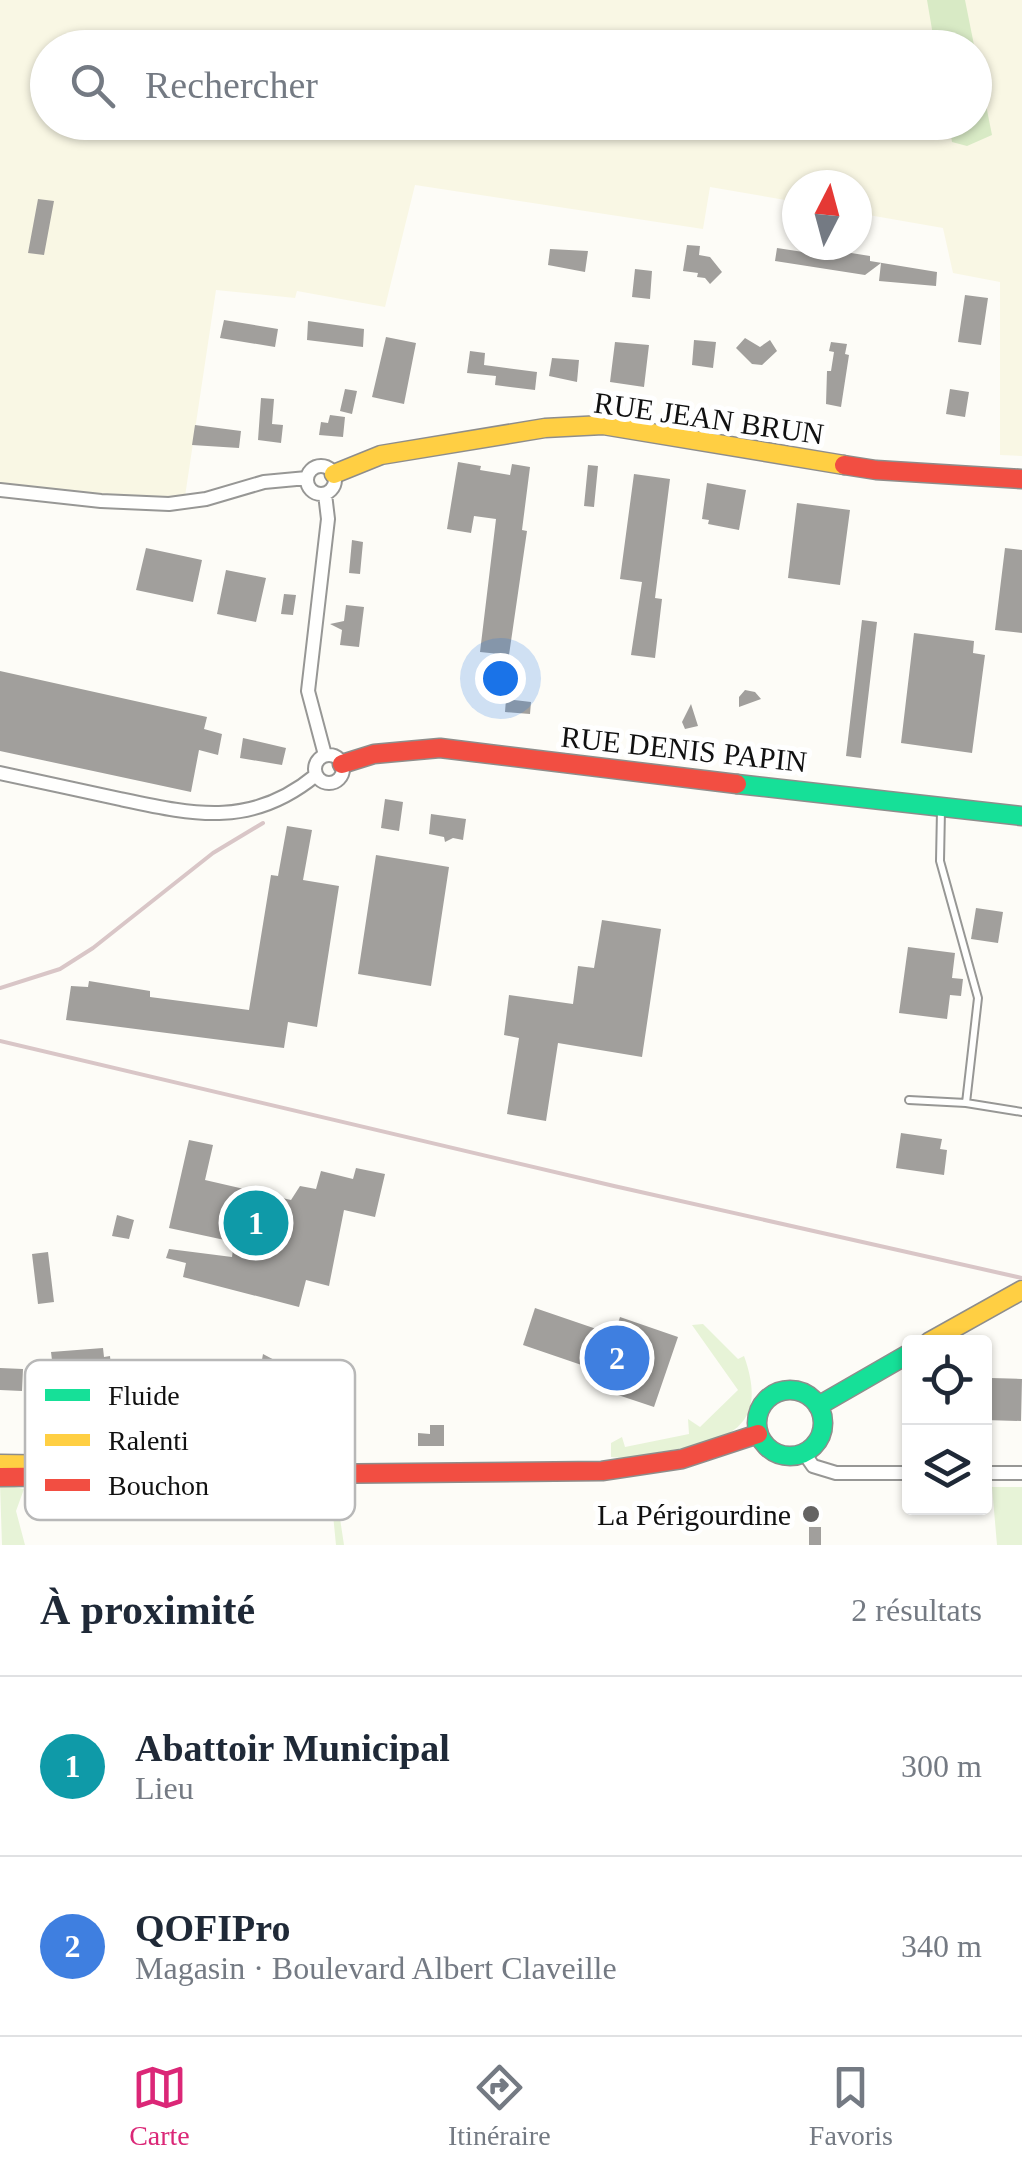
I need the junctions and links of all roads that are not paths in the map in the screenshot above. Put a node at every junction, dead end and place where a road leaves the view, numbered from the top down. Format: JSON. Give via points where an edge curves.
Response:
{"nodes":[{"id":1,"x":334,"y":474,"type":"junction"},
{"id":2,"x":307,"y":478,"type":"junction"},
{"id":3,"x":1022,"y":479,"type":"edge"},
{"id":4,"x":0,"y":490,"type":"edge"},
{"id":5,"x":325,"y":494,"type":"junction"},
{"id":6,"x":324,"y":755,"type":"junction"},
{"id":7,"x":342,"y":764,"type":"junction"},
{"id":8,"x":0,"y":773,"type":"edge"},
{"id":9,"x":316,"y":775,"type":"junction"},
{"id":10,"x":941,"y":806,"type":"junction"},
{"id":11,"x":1022,"y":816,"type":"edge"},
{"id":12,"x":910,"y":1100,"type":"dead end"},
{"id":13,"x":966,"y":1103,"type":"junction"},
{"id":14,"x":1022,"y":1112,"type":"edge"},
{"id":15,"x":1022,"y":1290,"type":"edge"},
{"id":16,"x":942,"y":1335,"type":"edge"},
{"id":17,"x":902,"y":1359,"type":"edge"},
{"id":18,"x":818,"y":1406,"type":"junction"},
{"id":19,"x":758,"y":1434,"type":"junction"},
{"id":20,"x":804,"y":1453,"type":"junction"},
{"id":21,"x":0,"y":1464,"type":"edge"},
{"id":22,"x":25,"y":1464,"type":"edge"},
{"id":23,"x":355,"y":1472,"type":"edge"},
{"id":24,"x":902,"y":1473,"type":"edge"},
{"id":25,"x":992,"y":1473,"type":"edge"},
{"id":26,"x":1022,"y":1473,"type":"edge"},
{"id":27,"x":0,"y":1477,"type":"edge"},
{"id":28,"x":25,"y":1477,"type":"edge"}],
"edges":[{"from":1,"to":2,"type":"street","via":[[319,466]]},
{"from":1,"to":3,"type":"main road","name":"RUE JEAN BRUN","via":[[380,455],[602,425],[876,470]]},
{"from":1,"to":5,"type":"street"},
{"from":2,"to":4,"type":"street","via":[[170,504]]},
{"from":2,"to":5,"type":"street","via":[[312,491]]},
{"from":5,"to":6,"type":"street","via":[[328,520],[308,691]]},
{"from":6,"to":7,"type":"street"},
{"from":6,"to":9,"type":"street","via":[[315,763]]},
{"from":7,"to":9,"type":"street","via":[[334,782]]},
{"from":7,"to":10,"type":"main road","name":"RUE DENIS PAPIN","via":[[372,752],[425,745]]},
{"from":8,"to":9,"type":"street","via":[[220,815],[291,796]]},
{"from":10,"to":11,"type":"main road","name":"RUE DENIS PAPIN"},
{"from":10,"to":13,"type":"lane","via":[[940,861],[978,998]]},
{"from":12,"to":13,"type":"lane"},
{"from":13,"to":14,"type":"lane"},
{"from":15,"to":16,"type":"main road"},
{"from":17,"to":18,"type":"main road"},
{"from":18,"to":19,"type":"main road","via":[[801,1392],[780,1392],[758,1413]]},
{"from":18,"to":20,"type":"main road","via":[[820,1438]]},
{"from":19,"to":20,"type":"main road","via":[[772,1451]]},
{"from":19,"to":23,"type":"main road","via":[[649,1468]]},
{"from":20,"to":24,"type":"street","via":[[812,1466],[836,1473]]},
{"from":21,"to":22,"type":"main road"},
{"from":25,"to":26,"type":"street"},
{"from":27,"to":28,"type":"main road"}]}
